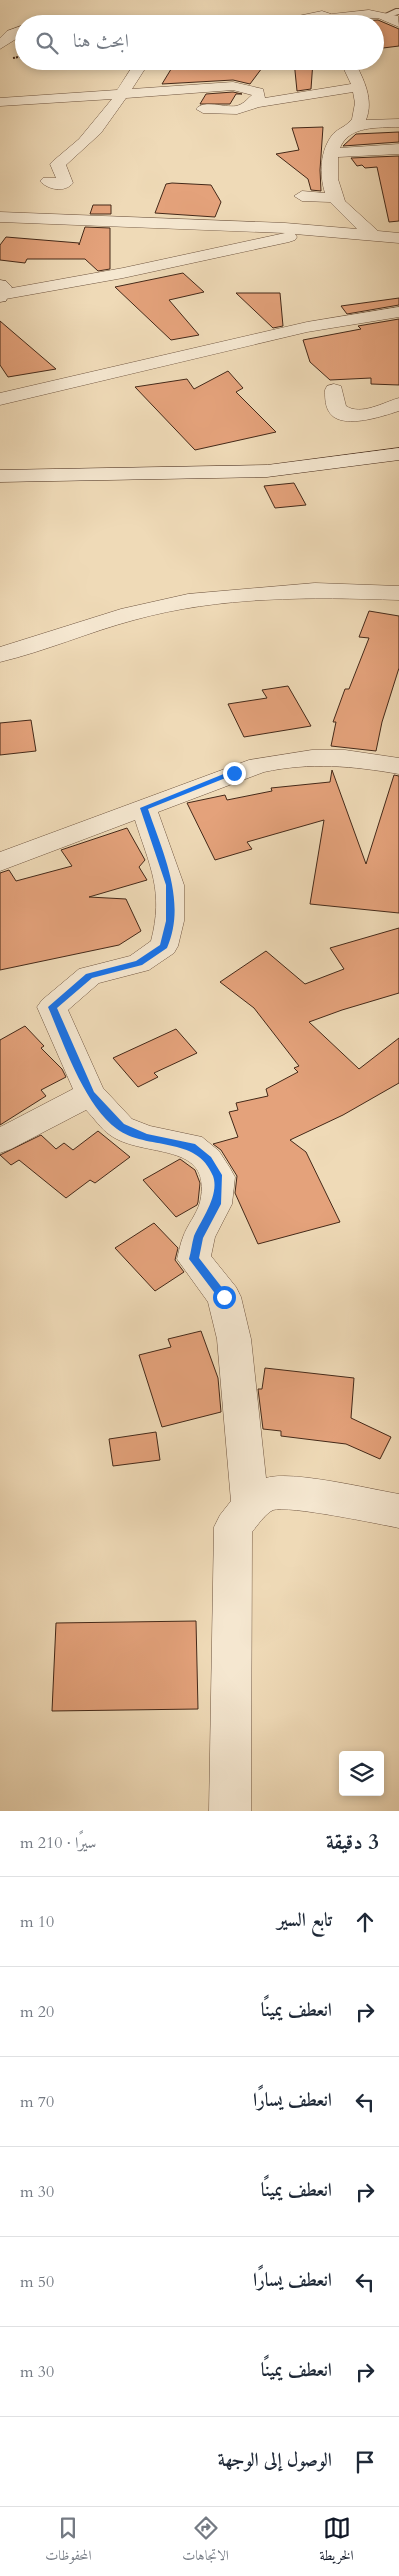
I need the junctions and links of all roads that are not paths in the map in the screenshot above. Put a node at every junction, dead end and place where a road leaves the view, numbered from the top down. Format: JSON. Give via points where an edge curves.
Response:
{"nodes":[{"id":1,"x":370,"y":0,"type":"edge"},
{"id":2,"x":335,"y":13,"type":"edge"},
{"id":3,"x":322,"y":15,"type":"edge"},
{"id":4,"x":365,"y":15,"type":"edge"},
{"id":5,"x":15,"y":33,"type":"edge"},
{"id":6,"x":1,"y":44,"type":"edge"},
{"id":7,"x":15,"y":45,"type":"edge"},
{"id":8,"x":142,"y":70,"type":"edge"},
{"id":9,"x":352,"y":70,"type":"edge"},
{"id":10,"x":359,"y":87,"type":"junction"},
{"id":11,"x":120,"y":94,"type":"junction"},
{"id":12,"x":0,"y":102,"type":"edge"},
{"id":13,"x":256,"y":103,"type":"junction"},
{"id":14,"x":203,"y":109,"type":"dead end"},
{"id":15,"x":399,"y":123,"type":"edge"},
{"id":16,"x":357,"y":125,"type":"junction"},
{"id":17,"x":90,"y":135,"type":"junction"},
{"id":18,"x":110,"y":138,"type":"dead end"},
{"id":19,"x":399,"y":149,"type":"edge"},
{"id":20,"x":332,"y":154,"type":"junction"},
{"id":21,"x":48,"y":181,"type":"dead end"},
{"id":22,"x":302,"y":196,"type":"dead end"},
{"id":23,"x":336,"y":198,"type":"junction"},
{"id":24,"x":0,"y":217,"type":"edge"},
{"id":25,"x":312,"y":230,"type":"junction"},
{"id":26,"x":372,"y":234,"type":"junction"},
{"id":27,"x":399,"y":238,"type":"edge"},
{"id":28,"x":0,"y":292,"type":"edge"},
{"id":29,"x":399,"y":312,"type":"edge"},
{"id":30,"x":334,"y":390,"type":"dead end"},
{"id":31,"x":0,"y":399,"type":"edge"},
{"id":32,"x":399,"y":404,"type":"edge"},
{"id":33,"x":399,"y":454,"type":"edge"},
{"id":34,"x":0,"y":476,"type":"edge"},
{"id":35,"x":399,"y":592,"type":"edge"},
{"id":36,"x":0,"y":655,"type":"edge"},
{"id":37,"x":399,"y":766,"type":"edge"},
{"id":38,"x":144,"y":808,"type":"junction"},
{"id":39,"x":0,"y":862,"type":"edge"},
{"id":40,"x":90,"y":1094,"type":"junction"},
{"id":41,"x":0,"y":1141,"type":"edge"},
{"id":42,"x":250,"y":1506,"type":"junction"},
{"id":43,"x":399,"y":1511,"type":"edge"},
{"id":44,"x":230,"y":1811,"type":"edge"}],
"edges":[{"from":1,"to":2,"type":"street"},
{"from":2,"to":3,"type":"street"},
{"from":2,"to":4,"type":"street"},
{"from":5,"to":6,"type":"street"},
{"from":6,"to":7,"type":"street"},
{"from":8,"to":11,"type":"street"},
{"from":9,"to":10,"type":"street"},
{"from":10,"to":13,"type":"street"},
{"from":10,"to":16,"type":"street","via":[[361,116]]},
{"from":11,"to":12,"type":"street"},
{"from":11,"to":13,"type":"street","via":[[233,86],[258,92],[259,96],[252,101]]},
{"from":11,"to":17,"type":"street","via":[[115,108]]},
{"from":13,"to":14,"type":"street","via":[[237,110]]},
{"from":15,"to":16,"type":"street"},
{"from":16,"to":20,"type":"street","via":[[340,137]]},
{"from":17,"to":18,"type":"street"},
{"from":17,"to":21,"type":"street","via":[[74,153],[58,164],[65,184]]},
{"from":19,"to":20,"type":"street"},
{"from":20,"to":23,"type":"street","via":[[328,181]]},
{"from":22,"to":23,"type":"street"},
{"from":23,"to":26,"type":"street","via":[[348,214]]},
{"from":24,"to":25,"type":"street"},
{"from":25,"to":26,"type":"street"},
{"from":25,"to":28,"type":"street","via":[[238,250]]},
{"from":26,"to":27,"type":"street"},
{"from":29,"to":31,"type":"street","via":[[306,327]]},
{"from":30,"to":32,"type":"street","via":[[337,409],[347,415],[364,415]]},
{"from":33,"to":34,"type":"street","via":[[267,471]]},
{"from":35,"to":36,"type":"street","via":[[315,590],[188,601],[129,614]]},
{"from":37,"to":38,"type":"street","via":[[321,755],[291,758],[234,773]]},
{"from":38,"to":39,"type":"street"},
{"from":38,"to":40,"type":"street","via":[[170,885],[170,921],[164,946],[139,963],[89,976],[52,1007]]},
{"from":40,"to":41,"type":"street"},
{"from":40,"to":42,"type":"street","via":[[121,1127],[146,1137],[191,1146],[208,1160],[218,1177],[216,1204],[199,1238],[194,1259],[224,1297],[234,1340]]},
{"from":42,"to":43,"type":"street","via":[[270,1494],[298,1495]]},
{"from":42,"to":44,"type":"street","via":[[233,1527]]}]}
